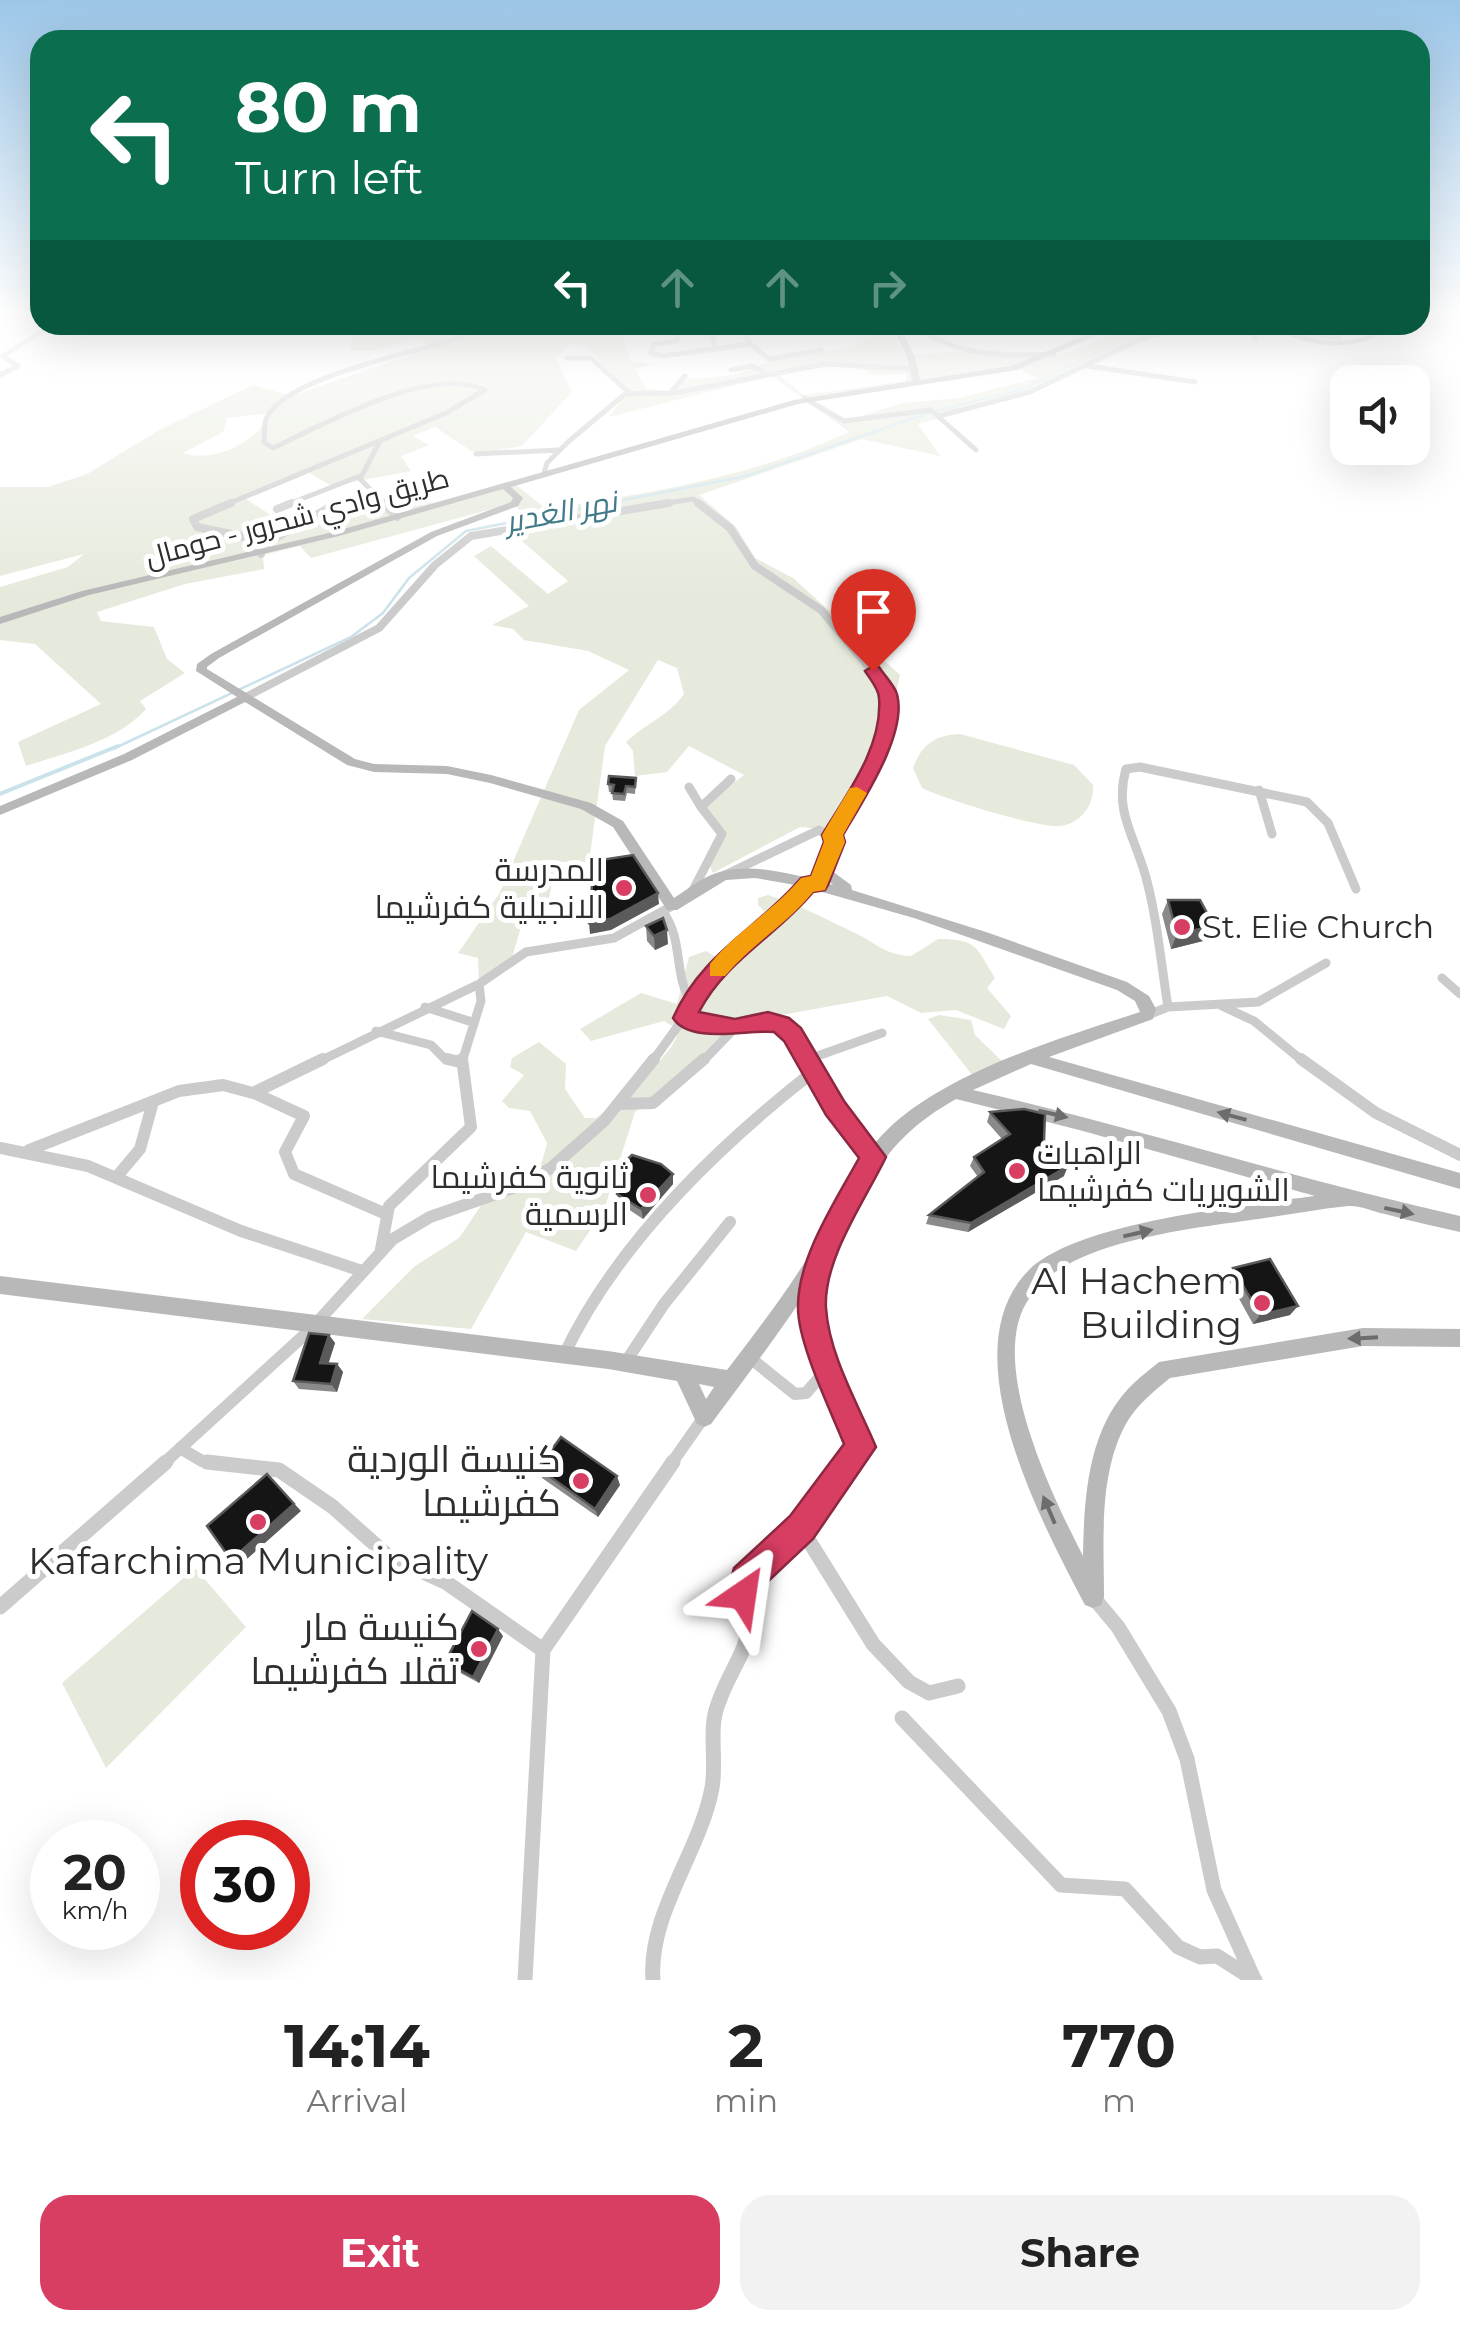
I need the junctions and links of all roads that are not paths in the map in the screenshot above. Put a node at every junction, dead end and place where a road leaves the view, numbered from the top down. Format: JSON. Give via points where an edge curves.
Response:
{"nodes":[{"id":1,"x":272,"y":407,"type":"edge"},
{"id":2,"x":371,"y":407,"type":"edge"},
{"id":3,"x":457,"y":407,"type":"edge"},
{"id":4,"x":608,"y":407,"type":"edge"},
{"id":5,"x":768,"y":407,"type":"edge"},
{"id":6,"x":820,"y":407,"type":"edge"},
{"id":7,"x":964,"y":407,"type":"edge"},
{"id":8,"x":935,"y":414,"type":"junction"},
{"id":9,"x":380,"y":441,"type":"junction"},
{"id":10,"x":559,"y":450,"type":"junction"},
{"id":11,"x":976,"y":450,"type":"dead end"},
{"id":12,"x":476,"y":454,"type":"dead end"},
{"id":13,"x":544,"y":473,"type":"junction"},
{"id":14,"x":360,"y":476,"type":"junction"},
{"id":15,"x":504,"y":484,"type":"junction"},
{"id":16,"x":490,"y":488,"type":"junction"},
{"id":17,"x":370,"y":493,"type":"junction"},
{"id":18,"x":277,"y":509,"type":"dead end"},
{"id":19,"x":485,"y":514,"type":"junction"},
{"id":20,"x":398,"y":517,"type":"junction"},
{"id":21,"x":260,"y":551,"type":"junction"},
{"id":22,"x":0,"y":622,"type":"edge"},
{"id":23,"x":233,"y":694,"type":"junction"},
{"id":24,"x":731,"y":778,"type":"dead end"},
{"id":25,"x":690,"y":788,"type":"dead end"},
{"id":26,"x":1259,"y":790,"type":"junction"},
{"id":27,"x":700,"y":807,"type":"junction"},
{"id":28,"x":0,"y":811,"type":"edge"},
{"id":29,"x":1272,"y":834,"type":"dead end"},
{"id":30,"x":832,"y":835,"type":"junction"},
{"id":31,"x":760,"y":865,"type":"junction"},
{"id":32,"x":817,"y":880,"type":"junction"},
{"id":33,"x":1356,"y":888,"type":"dead end"},
{"id":34,"x":690,"y":895,"type":"junction"},
{"id":35,"x":668,"y":909,"type":"junction"},
{"id":36,"x":1326,"y":963,"type":"dead end"},
{"id":37,"x":1442,"y":978,"type":"dead end"},
{"id":38,"x":478,"y":984,"type":"junction"},
{"id":39,"x":1460,"y":994,"type":"edge"},
{"id":40,"x":691,"y":1002,"type":"junction"},
{"id":41,"x":1222,"y":1006,"type":"junction"},
{"id":42,"x":424,"y":1007,"type":"junction"},
{"id":43,"x":1168,"y":1007,"type":"junction"},
{"id":44,"x":1148,"y":1015,"type":"junction"},
{"id":45,"x":684,"y":1018,"type":"junction"},
{"id":46,"x":472,"y":1022,"type":"junction"},
{"id":47,"x":735,"y":1028,"type":"junction"},
{"id":48,"x":376,"y":1031,"type":"junction"},
{"id":49,"x":882,"y":1033,"type":"dead end"},
{"id":50,"x":1032,"y":1058,"type":"junction"},
{"id":51,"x":460,"y":1062,"type":"junction"},
{"id":52,"x":811,"y":1065,"type":"junction"},
{"id":53,"x":253,"y":1093,"type":"junction"},
{"id":54,"x":957,"y":1093,"type":"junction"},
{"id":55,"x":153,"y":1102,"type":"junction"},
{"id":56,"x":620,"y":1104,"type":"junction"},
{"id":57,"x":0,"y":1148,"type":"edge"},
{"id":58,"x":29,"y":1150,"type":"junction"},
{"id":59,"x":1460,"y":1155,"type":"edge"},
{"id":60,"x":873,"y":1157,"type":"junction"},
{"id":61,"x":119,"y":1174,"type":"junction"},
{"id":62,"x":1460,"y":1179,"type":"edge"},
{"id":63,"x":1346,"y":1200,"type":"junction"},
{"id":64,"x":386,"y":1214,"type":"junction"},
{"id":65,"x":730,"y":1222,"type":"dead end"},
{"id":66,"x":1460,"y":1224,"type":"edge"},
{"id":67,"x":827,"y":1243,"type":"junction"},
{"id":68,"x":382,"y":1249,"type":"junction"},
{"id":69,"x":362,"y":1271,"type":"junction"},
{"id":70,"x":0,"y":1285,"type":"edge"},
{"id":71,"x":314,"y":1326,"type":"junction"},
{"id":72,"x":1460,"y":1338,"type":"edge"},
{"id":73,"x":564,"y":1355,"type":"junction"},
{"id":74,"x":748,"y":1356,"type":"junction"},
{"id":75,"x":624,"y":1364,"type":"junction"},
{"id":76,"x":828,"y":1368,"type":"junction"},
{"id":77,"x":684,"y":1375,"type":"junction"},
{"id":78,"x":731,"y":1380,"type":"junction"},
{"id":79,"x":704,"y":1417,"type":"junction"},
{"id":80,"x":180,"y":1448,"type":"junction"},
{"id":81,"x":801,"y":1528,"type":"junction"},
{"id":82,"x":1093,"y":1597,"type":"junction"},
{"id":83,"x":0,"y":1607,"type":"edge"},
{"id":84,"x":542,"y":1650,"type":"junction"},
{"id":85,"x":958,"y":1686,"type":"dead end"},
{"id":86,"x":902,"y":1718,"type":"dead end"},
{"id":87,"x":525,"y":1980,"type":"edge"},
{"id":88,"x":653,"y":1980,"type":"edge"},
{"id":89,"x":1255,"y":1980,"type":"edge"}],
"edges":[{"from":1,"to":2,"type":"street","via":[[262,425],[263,440],[273,448]]},
{"from":3,"to":9,"type":"street"},
{"from":4,"to":10,"type":"street"},
{"from":5,"to":13,"type":"street","name":"طريق وادي شحرور - حومال"},
{"from":6,"to":8,"type":"street","via":[[844,421]]},
{"from":7,"to":8,"type":"street"},
{"from":8,"to":11,"type":"street"},
{"from":9,"to":14,"type":"street"},
{"from":9,"to":21,"type":"street","via":[[194,519],[197,526],[246,537]]},
{"from":10,"to":12,"type":"street"},
{"from":10,"to":13,"type":"street"},
{"from":13,"to":15,"type":"street","name":"طريق وادي شحرور - حومال"},
{"from":14,"to":17,"type":"street"},
{"from":14,"to":18,"type":"street"},
{"from":15,"to":16,"type":"street","name":"طريق وادي شحرور - حومال"},
{"from":15,"to":19,"type":"street","via":[[519,501]]},
{"from":16,"to":19,"type":"street","via":[[505,502]]},
{"from":16,"to":20,"type":"street","name":"طريق وادي شحرور - حومال"},
{"from":17,"to":20,"type":"street"},
{"from":17,"to":21,"type":"street","via":[[322,507]]},
{"from":19,"to":23,"type":"street","via":[[434,534],[209,660],[202,671]]},
{"from":20,"to":21,"type":"street","name":"طريق وادي شحرور - حومال"},
{"from":21,"to":22,"type":"street","name":"طريق وادي شحرور - حومال","via":[[86,593]]},
{"from":23,"to":28,"type":"street","via":[[128,757]]},
{"from":23,"to":30,"type":"street","via":[[379,628],[470,536],[693,498],[730,528],[755,566],[821,610],[886,688],[885,732]]},
{"from":23,"to":35,"type":"street","via":[[351,762],[476,776],[607,815]]},
{"from":24,"to":27,"type":"street"},
{"from":25,"to":27,"type":"street"},
{"from":26,"to":29,"type":"street"},
{"from":26,"to":33,"type":"street","via":[[1313,806],[1342,849]]},
{"from":26,"to":43,"type":"street","via":[[1140,767],[1123,774],[1122,812],[1145,874]]},
{"from":27,"to":34,"type":"street","via":[[722,834]]},
{"from":30,"to":31,"type":"street","via":[[809,831]]},
{"from":30,"to":32,"type":"street"},
{"from":31,"to":32,"type":"street"},
{"from":31,"to":34,"type":"street","via":[[724,874]]},
{"from":32,"to":40,"type":"street","via":[[741,942]]},
{"from":32,"to":44,"type":"street","via":[[1122,986],[1142,998]]},
{"from":34,"to":35,"type":"street"},
{"from":35,"to":38,"type":"street","via":[[596,943],[526,952]]},
{"from":35,"to":40,"type":"street","via":[[680,935]]},
{"from":36,"to":41,"type":"street","via":[[1265,999]]},
{"from":37,"to":39,"type":"street"},
{"from":38,"to":42,"type":"street"},
{"from":38,"to":46,"type":"street","via":[[482,998]]},
{"from":40,"to":45,"type":"street"},
{"from":41,"to":43,"type":"street"},
{"from":41,"to":59,"type":"street","via":[[1263,1024],[1345,1091]]},
{"from":42,"to":46,"type":"street"},
{"from":42,"to":48,"type":"street"},
{"from":43,"to":44,"type":"street"},
{"from":44,"to":50,"type":"street"},
{"from":45,"to":47,"type":"street"},
{"from":45,"to":56,"type":"street"},
{"from":46,"to":51,"type":"street"},
{"from":47,"to":52,"type":"street","via":[[781,1025]]},
{"from":47,"to":56,"type":"street","via":[[653,1103]]},
{"from":48,"to":51,"type":"street","via":[[431,1045]]},
{"from":48,"to":53,"type":"street"},
{"from":49,"to":52,"type":"street"},
{"from":50,"to":54,"type":"street"},
{"from":62,"to":50,"type":"street","one_way":true},
{"from":51,"to":64,"type":"street","via":[[473,1104],[471,1128],[415,1174]]},
{"from":52,"to":60,"type":"street"},
{"from":52,"to":73,"type":"street","via":[[587,1304]]},
{"from":53,"to":55,"type":"street","via":[[220,1085]]},
{"from":53,"to":64,"type":"street","via":[[304,1116],[284,1151],[294,1174]]},
{"from":54,"to":60,"type":"street","via":[[914,1116]]},
{"from":54,"to":63,"type":"street","one_way":true,"via":[[1065,1116]]},
{"from":55,"to":58,"type":"street"},
{"from":55,"to":61,"type":"street","via":[[140,1150]]},
{"from":56,"to":68,"type":"street","via":[[536,1178],[434,1214]]},
{"from":57,"to":58,"type":"street"},
{"from":58,"to":61,"type":"street"},
{"from":60,"to":67,"type":"street"},
{"from":61,"to":69,"type":"street","via":[[226,1224]]},
{"from":63,"to":66,"type":"street","one_way":true},
{"from":82,"to":63,"type":"street","one_way":true,"via":[[1061,1537],[1012,1412],[1007,1350],[1022,1294],[1036,1274],[1136,1232]]},
{"from":64,"to":68,"type":"street"},
{"from":65,"to":75,"type":"street"},
{"from":67,"to":74,"type":"street"},
{"from":67,"to":76,"type":"street","via":[[812,1306]]},
{"from":68,"to":69,"type":"street"},
{"from":69,"to":71,"type":"street"},
{"from":70,"to":71,"type":"street"},
{"from":71,"to":73,"type":"street"},
{"from":71,"to":80,"type":"street"},
{"from":72,"to":82,"type":"street","one_way":true,"via":[[1334,1340],[1166,1370],[1144,1383],[1102,1450]]},
{"from":73,"to":75,"type":"street"},
{"from":74,"to":76,"type":"street","via":[[796,1394],[806,1394]]},
{"from":74,"to":78,"type":"street"},
{"from":75,"to":77,"type":"street"},
{"from":76,"to":81,"type":"street","via":[[861,1447]]},
{"from":77,"to":78,"type":"street"},
{"from":77,"to":79,"type":"street"},
{"from":78,"to":79,"type":"street"},
{"from":79,"to":84,"type":"street"},
{"from":80,"to":83,"type":"street"},
{"from":80,"to":84,"type":"street","via":[[202,1460],[279,1470],[388,1556],[447,1583]]},
{"from":81,"to":85,"type":"street","via":[[835,1576],[848,1611],[910,1684],[930,1693]]},
{"from":81,"to":88,"type":"street","via":[[772,1550],[742,1588],[752,1616],[716,1708],[712,1789],[666,1914]]},
{"from":82,"to":89,"type":"street","via":[[1169,1711],[1187,1760],[1214,1890]]},
{"from":84,"to":87,"type":"street"},
{"from":86,"to":89,"type":"street","via":[[1060,1885],[1125,1890],[1178,1947],[1217,1956]]}]}
